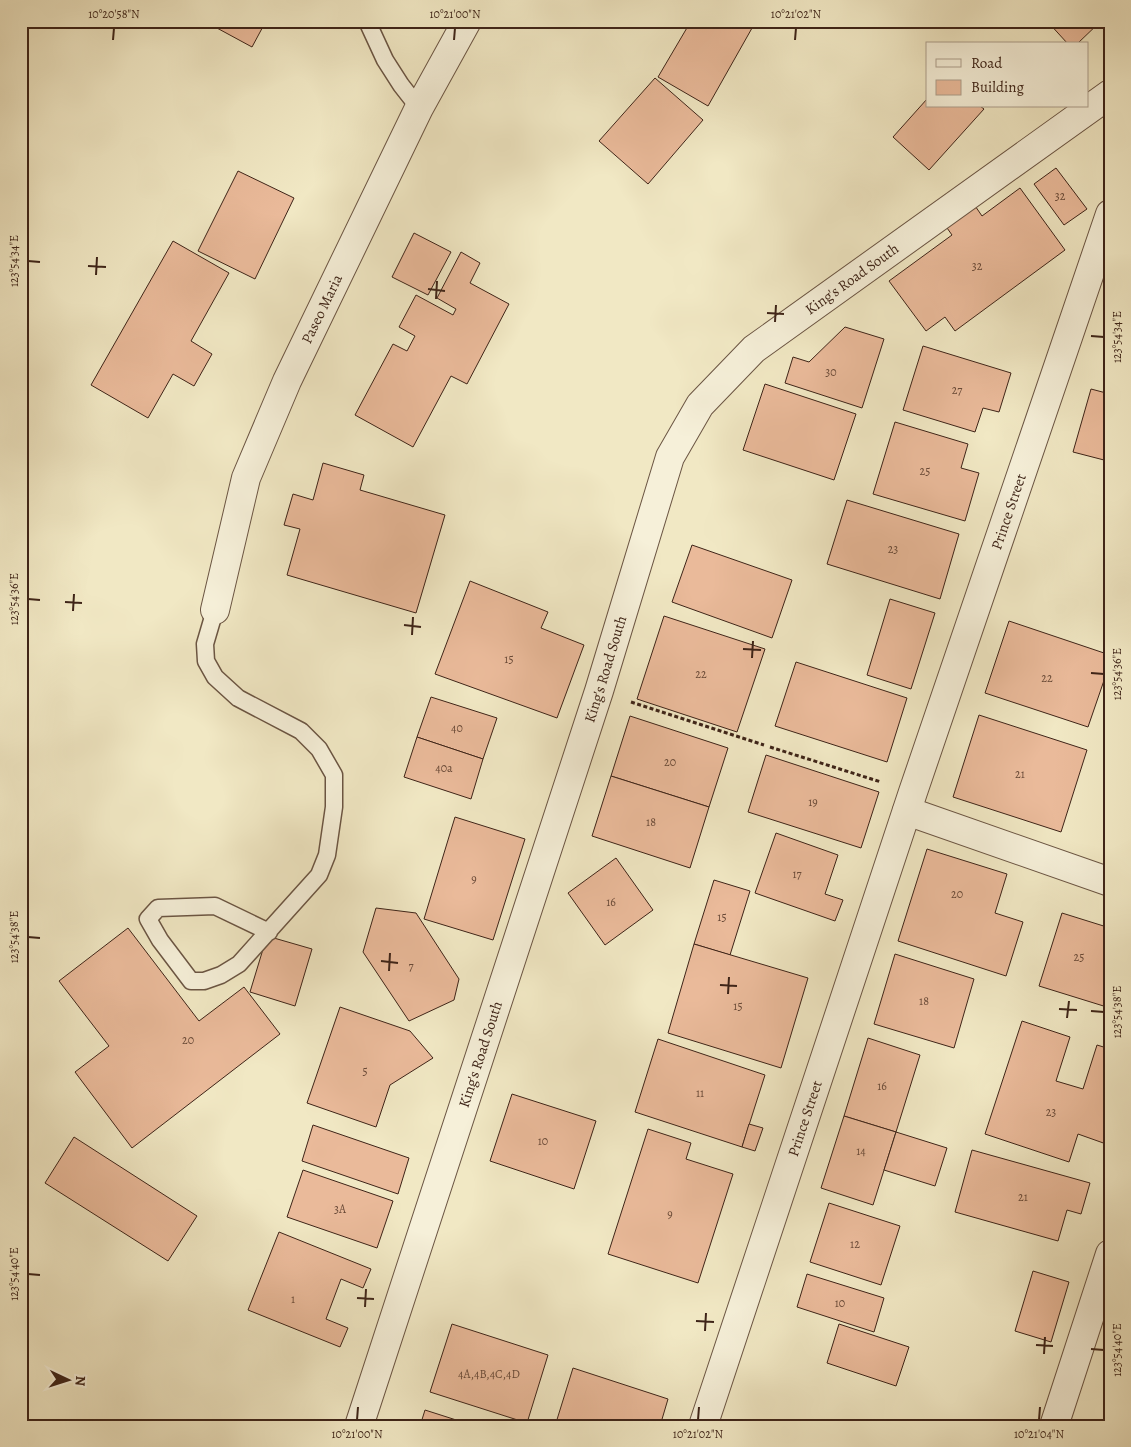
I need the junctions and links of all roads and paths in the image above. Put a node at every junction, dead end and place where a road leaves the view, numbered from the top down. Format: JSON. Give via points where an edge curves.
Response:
{"nodes":[{"id":1,"x":368,"y":21,"type":"edge"},
{"id":2,"x":467,"y":21,"type":"edge"},
{"id":3,"x":1110,"y":94,"type":"edge"},
{"id":4,"x":420,"y":108,"type":"junction"},
{"id":5,"x":1110,"y":214,"type":"edge"},
{"id":6,"x":215,"y":610,"type":"joint"},
{"id":7,"x":599,"y":691,"type":"junction"},
{"id":8,"x":764,"y":745,"type":"dead end"},
{"id":9,"x":770,"y":747,"type":"dead end"},
{"id":10,"x":910,"y":802,"type":"junction"},
{"id":11,"x":1110,"y":882,"type":"edge"},
{"id":12,"x":268,"y":932,"type":"junction"},
{"id":13,"x":1110,"y":1254,"type":"edge"},
{"id":14,"x":358,"y":1426,"type":"edge"},
{"id":15,"x":703,"y":1426,"type":"edge"},
{"id":16,"x":1054,"y":1426,"type":"edge"}],
"edges":[{"from":1,"to":4,"type":"lane","via":[[385,60]]},
{"from":2,"to":4,"type":"street","name":"Paseo Maria"},
{"from":3,"to":7,"type":"street","name":"King's Road South","via":[[754,349],[700,405],[670,457]]},
{"from":4,"to":6,"type":"street","name":"Paseo Maria","via":[[288,381],[246,478]]},
{"from":5,"to":10,"type":"street","name":"Prince Street"},
{"from":6,"to":12,"type":"lane","via":[[205,644],[206,661],[214,677],[238,698],[301,731],[319,750],[334,776],[334,807],[327,855],[319,875]]},
{"from":7,"to":8,"type":"path"},
{"from":7,"to":14,"type":"street","name":"King's Road South"},
{"from":9,"to":10,"type":"path"},
{"from":10,"to":11,"type":"street"},
{"from":10,"to":15,"type":"street","name":"Prince Street"},
{"from":12,"to":12,"type":"lane","via":[[214,906],[158,908],[148,919],[192,981],[221,976],[239,964]]},
{"from":13,"to":16,"type":"street"}]}
